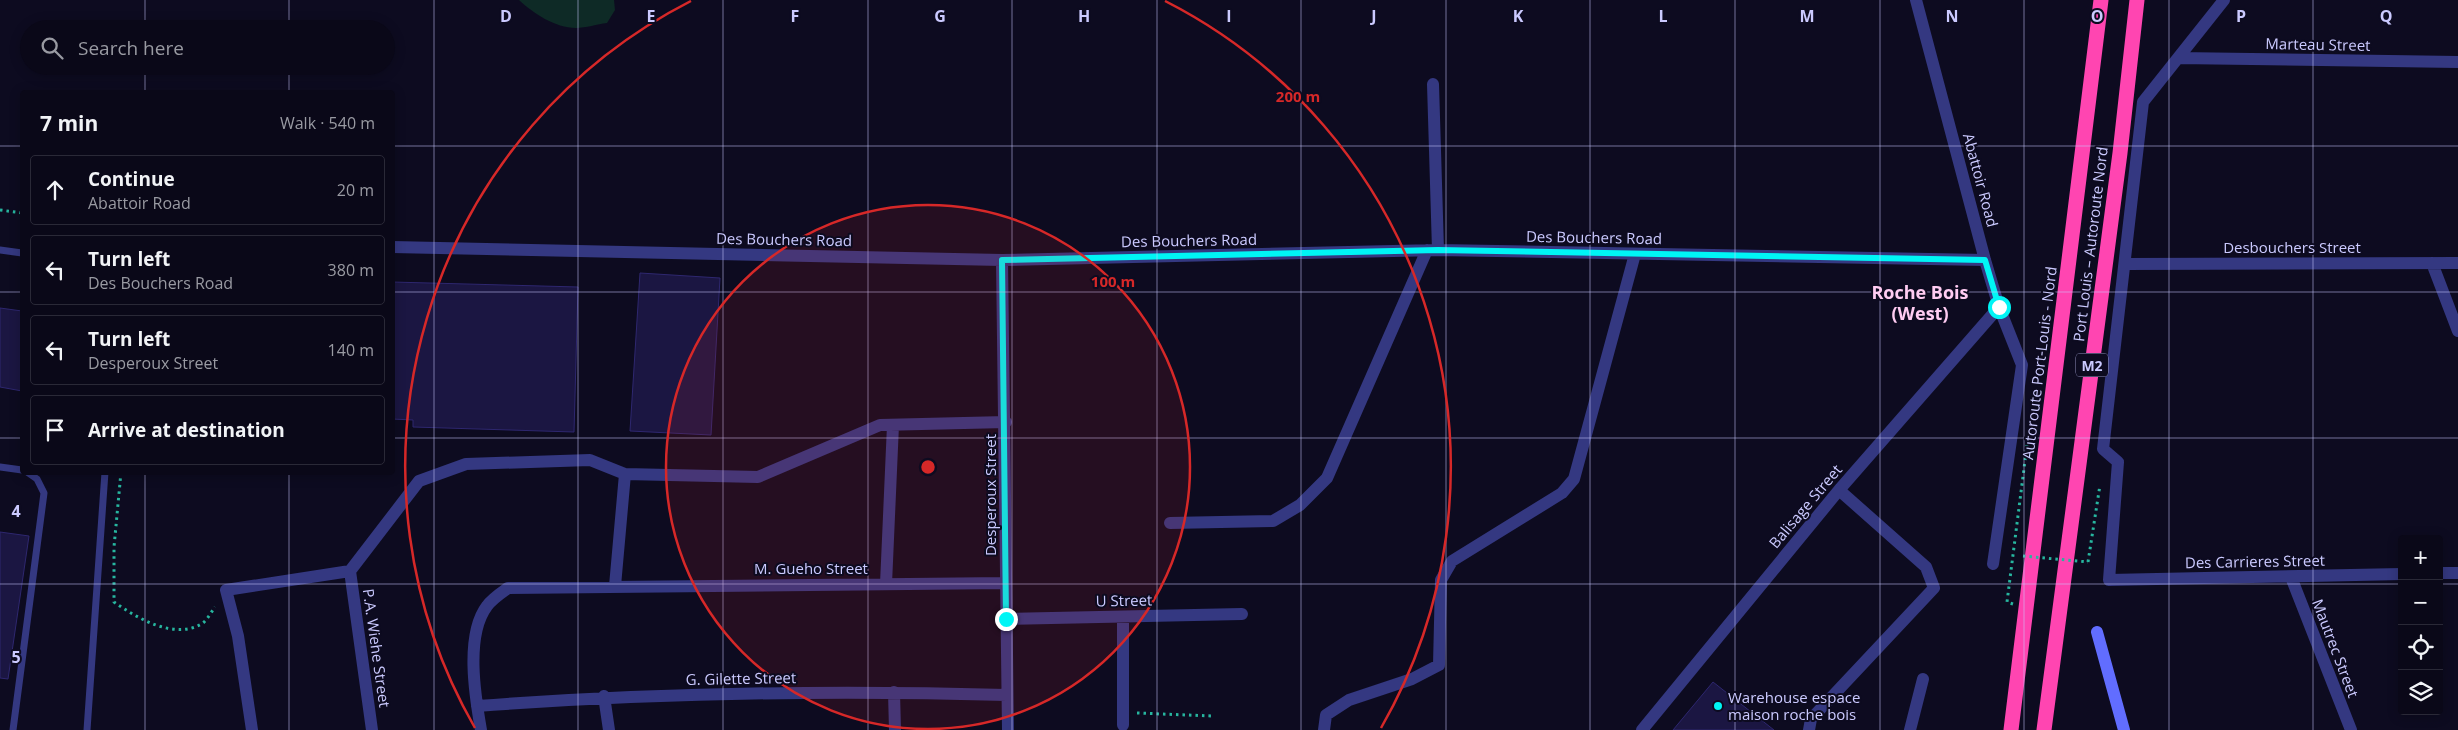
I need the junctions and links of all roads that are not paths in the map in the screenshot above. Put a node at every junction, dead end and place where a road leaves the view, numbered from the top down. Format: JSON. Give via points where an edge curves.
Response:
{"nodes":[{"id":1,"x":1916,"y":0,"type":"edge"},
{"id":2,"x":2101,"y":0,"type":"edge"},
{"id":3,"x":2138,"y":0,"type":"edge"},
{"id":4,"x":2224,"y":0,"type":"edge"},
{"id":5,"x":2178,"y":58,"type":"junction"},
{"id":6,"x":2458,"y":62,"type":"edge"},
{"id":7,"x":1433,"y":84,"type":"dead end"},
{"id":8,"x":395,"y":247,"type":"edge"},
{"id":9,"x":0,"y":250,"type":"edge"},
{"id":10,"x":1433,"y":250,"type":"junction"},
{"id":11,"x":20,"y":253,"type":"edge"},
{"id":12,"x":1635,"y":254,"type":"junction"},
{"id":13,"x":1002,"y":260,"type":"junction"},
{"id":14,"x":1985,"y":260,"type":"junction"},
{"id":15,"x":2432,"y":263,"type":"junction"},
{"id":16,"x":2458,"y":263,"type":"edge"},
{"id":17,"x":2126,"y":264,"type":"junction"},
{"id":18,"x":1999,"y":307,"type":"junction"},
{"id":19,"x":2458,"y":332,"type":"edge"},
{"id":20,"x":1006,"y":422,"type":"junction"},
{"id":21,"x":893,"y":425,"type":"junction"},
{"id":22,"x":0,"y":467,"type":"edge"},
{"id":23,"x":20,"y":470,"type":"edge"},
{"id":24,"x":625,"y":474,"type":"junction"},
{"id":25,"x":31,"y":475,"type":"edge"},
{"id":26,"x":105,"y":475,"type":"edge"},
{"id":27,"x":1838,"y":490,"type":"junction"},
{"id":28,"x":1170,"y":523,"type":"dead end"},
{"id":29,"x":1993,"y":564,"type":"dead end"},
{"id":30,"x":350,"y":571,"type":"junction"},
{"id":31,"x":2443,"y":573,"type":"edge"},
{"id":32,"x":2458,"y":573,"type":"edge"},
{"id":33,"x":2398,"y":574,"type":"edge"},
{"id":34,"x":2291,"y":577,"type":"junction"},
{"id":35,"x":886,"y":584,"type":"junction"},
{"id":36,"x":1006,"y":584,"type":"junction"},
{"id":37,"x":615,"y":586,"type":"junction"},
{"id":38,"x":1242,"y":614,"type":"dead end"},
{"id":39,"x":1124,"y":617,"type":"junction"},
{"id":40,"x":1006,"y":619,"type":"junction"},
{"id":41,"x":2097,"y":632,"type":"dead end"},
{"id":42,"x":1923,"y":679,"type":"dead end"},
{"id":43,"x":894,"y":692,"type":"junction"},
{"id":44,"x":1007,"y":695,"type":"junction"},
{"id":45,"x":604,"y":696,"type":"junction"},
{"id":46,"x":477,"y":706,"type":"junction"},
{"id":47,"x":1124,"y":719,"type":"road end"},
{"id":48,"x":13,"y":730,"type":"edge"},
{"id":49,"x":87,"y":730,"type":"edge"},
{"id":50,"x":252,"y":730,"type":"edge"},
{"id":51,"x":372,"y":730,"type":"edge"},
{"id":52,"x":481,"y":730,"type":"edge"},
{"id":53,"x":609,"y":730,"type":"edge"},
{"id":54,"x":894,"y":730,"type":"edge"},
{"id":55,"x":1008,"y":730,"type":"edge"},
{"id":56,"x":1324,"y":730,"type":"edge"},
{"id":57,"x":1642,"y":730,"type":"edge"},
{"id":58,"x":1809,"y":730,"type":"edge"},
{"id":59,"x":1910,"y":730,"type":"edge"},
{"id":60,"x":2012,"y":730,"type":"edge"},
{"id":61,"x":2044,"y":730,"type":"edge"},
{"id":62,"x":2124,"y":730,"type":"edge"},
{"id":63,"x":2351,"y":730,"type":"edge"}],
"edges":[{"from":1,"to":14,"type":"street","name":"Abattoir Road"},
{"from":2,"to":60,"type":"highway","name":"Autoroute Port-Louis - Nord","number":"M2"},
{"from":3,"to":61,"type":"highway","name":"Port Louis – Autoroute Nord","number":"M2"},
{"from":4,"to":5,"type":"street"},
{"from":5,"to":6,"type":"street","name":"Marteau Street"},
{"from":5,"to":17,"type":"street","via":[[2142,102]]},
{"from":7,"to":10,"type":"street"},
{"from":8,"to":13,"type":"street","name":"Des Bouchers Road"},
{"from":9,"to":11,"type":"lane"},
{"from":10,"to":12,"type":"street","name":"Des Bouchers Road"},
{"from":10,"to":13,"type":"street","name":"Des Bouchers Road"},
{"from":10,"to":28,"type":"street","via":[[1327,478],[1300,505],[1273,521]]},
{"from":12,"to":14,"type":"street","name":"Des Bouchers Road"},
{"from":12,"to":56,"type":"street","via":[[1574,479],[1562,493],[1452,561],[1441,580],[1439,664],[1412,679],[1349,700],[1326,715]]},
{"from":13,"to":20,"type":"street","name":"Desperoux Street"},
{"from":14,"to":18,"type":"street","name":"Abattoir Road"},
{"from":15,"to":16,"type":"street","name":"Desbouchers Street"},
{"from":15,"to":17,"type":"street","name":"Desbouchers Street"},
{"from":15,"to":19,"type":"street"},
{"from":17,"to":34,"type":"street","name":"Des Carrieres Street","via":[[2103,449],[2118,462],[2109,580]]},
{"from":18,"to":27,"type":"street","name":"Balisage Street"},
{"from":18,"to":29,"type":"street","name":"Abattoir Road","via":[[2022,365]]},
{"from":20,"to":21,"type":"street"},
{"from":20,"to":36,"type":"street","name":"Desperoux Street"},
{"from":21,"to":24,"type":"street","via":[[880,425],[758,477]]},
{"from":21,"to":35,"type":"street"},
{"from":22,"to":23,"type":"lane"},
{"from":24,"to":30,"type":"street","via":[[590,460],[466,464],[419,481]]},
{"from":24,"to":37,"type":"street"},
{"from":25,"to":48,"type":"lane","via":[[44,493]]},
{"from":26,"to":49,"type":"lane"},
{"from":27,"to":57,"type":"street","name":"Balisage Street"},
{"from":27,"to":58,"type":"street","via":[[1926,568],[1934,588],[1811,718]]},
{"from":30,"to":50,"type":"street","via":[[226,590],[238,636]]},
{"from":30,"to":51,"type":"street","name":"P.A. Wiehe Street"},
{"from":31,"to":32,"type":"street"},
{"from":33,"to":34,"type":"street","name":"Des Carrieres Street"},
{"from":34,"to":63,"type":"street","name":"Mautrec Street"},
{"from":35,"to":36,"type":"street","name":"M. Gueho Street"},
{"from":35,"to":37,"type":"street","name":"M. Gueho Street"},
{"from":36,"to":40,"type":"street","name":"Desperoux Street"},
{"from":37,"to":46,"type":"street","name":"M. Gueho Street","via":[[508,588],[487,606],[473,641]]},
{"from":38,"to":39,"type":"street","name":"U Street"},
{"from":39,"to":40,"type":"street","name":"U Street"},
{"from":39,"to":47,"type":"street"},
{"from":40,"to":44,"type":"street","name":"Desperoux Street"},
{"from":41,"to":62,"type":"street"},
{"from":42,"to":59,"type":"street"},
{"from":43,"to":44,"type":"street","name":"G. Gilette Street"},
{"from":43,"to":45,"type":"street","name":"G. Gilette Street"},
{"from":43,"to":54,"type":"street"},
{"from":44,"to":55,"type":"street","name":"Desperoux Street"},
{"from":45,"to":46,"type":"street","name":"G. Gilette Street"},
{"from":45,"to":53,"type":"street"},
{"from":46,"to":52,"type":"street"}]}
